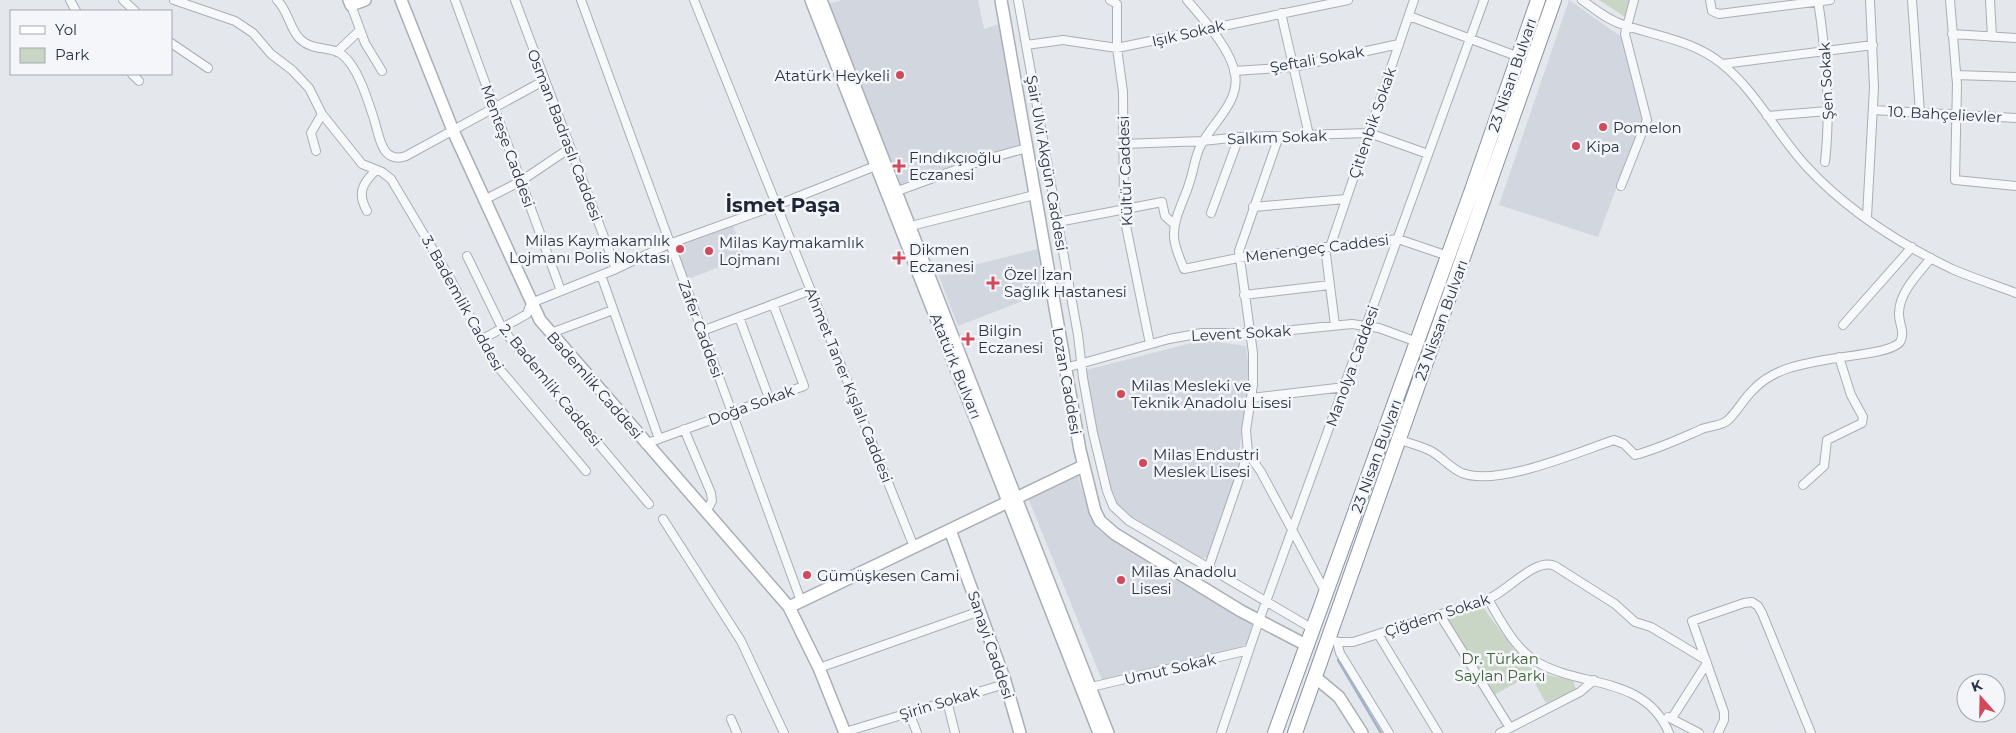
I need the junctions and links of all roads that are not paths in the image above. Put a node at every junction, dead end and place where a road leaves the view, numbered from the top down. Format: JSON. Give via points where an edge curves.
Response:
{"nodes":[{"id":1,"x":124,"y":0,"type":"edge"},
{"id":2,"x":174,"y":0,"type":"edge"},
{"id":3,"x":277,"y":0,"type":"edge"},
{"id":4,"x":365,"y":0,"type":"edge"},
{"id":5,"x":401,"y":0,"type":"edge"},
{"id":6,"x":455,"y":0,"type":"edge"},
{"id":7,"x":515,"y":0,"type":"edge"},
{"id":8,"x":581,"y":0,"type":"edge"},
{"id":9,"x":694,"y":0,"type":"edge"},
{"id":10,"x":814,"y":0,"type":"edge"},
{"id":11,"x":1001,"y":0,"type":"edge"},
{"id":12,"x":1018,"y":0,"type":"edge"},
{"id":13,"x":1110,"y":0,"type":"edge"},
{"id":14,"x":1187,"y":0,"type":"edge"},
{"id":15,"x":1348,"y":0,"type":"edge"},
{"id":16,"x":1414,"y":0,"type":"edge"},
{"id":17,"x":1484,"y":0,"type":"edge"},
{"id":18,"x":1538,"y":0,"type":"edge"},
{"id":19,"x":1554,"y":0,"type":"edge"},
{"id":20,"x":1582,"y":0,"type":"edge"},
{"id":21,"x":1634,"y":0,"type":"edge"},
{"id":22,"x":1710,"y":0,"type":"edge"},
{"id":23,"x":1830,"y":0,"type":"edge"},
{"id":24,"x":1870,"y":0,"type":"edge"},
{"id":25,"x":1912,"y":0,"type":"edge"},
{"id":26,"x":1950,"y":0,"type":"edge"},
{"id":27,"x":1990,"y":0,"type":"edge"},
{"id":28,"x":1818,"y":1,"type":"edge"},
{"id":29,"x":350,"y":2,"type":"edge"},
{"id":30,"x":1310,"y":4,"type":"edge"},
{"id":31,"x":134,"y":10,"type":"edge"},
{"id":32,"x":1281,"y":13,"type":"junction"},
{"id":33,"x":1409,"y":16,"type":"junction"},
{"id":34,"x":1627,"y":26,"type":"junction"},
{"id":35,"x":1210,"y":28,"type":"junction"},
{"id":36,"x":360,"y":30,"type":"junction"},
{"id":37,"x":1952,"y":34,"type":"junction"},
{"id":38,"x":1992,"y":37,"type":"junction"},
{"id":39,"x":2016,"y":38,"type":"edge"},
{"id":40,"x":1470,"y":39,"type":"junction"},
{"id":41,"x":172,"y":44,"type":"edge"},
{"id":42,"x":1400,"y":44,"type":"junction"},
{"id":43,"x":1026,"y":45,"type":"junction"},
{"id":44,"x":1872,"y":45,"type":"junction"},
{"id":45,"x":1117,"y":48,"type":"junction"},
{"id":46,"x":337,"y":52,"type":"junction"},
{"id":47,"x":1825,"y":52,"type":"junction"},
{"id":48,"x":1518,"y":57,"type":"junction"},
{"id":49,"x":1723,"y":64,"type":"junction"},
{"id":50,"x":1293,"y":66,"type":"junction"},
{"id":51,"x":208,"y":68,"type":"dead end"},
{"id":52,"x":382,"y":71,"type":"dead end"},
{"id":53,"x":1234,"y":71,"type":"junction"},
{"id":54,"x":133,"y":75,"type":"edge"},
{"id":55,"x":1956,"y":75,"type":"junction"},
{"id":56,"x":2016,"y":77,"type":"edge"},
{"id":57,"x":545,"y":80,"type":"junction"},
{"id":58,"x":139,"y":81,"type":"dead end"},
{"id":59,"x":495,"y":110,"type":"junction"},
{"id":60,"x":1873,"y":110,"type":"junction"},
{"id":61,"x":1828,"y":111,"type":"junction"},
{"id":62,"x":1920,"y":113,"type":"junction"},
{"id":63,"x":322,"y":114,"type":"junction"},
{"id":64,"x":1957,"y":115,"type":"junction"},
{"id":65,"x":1767,"y":116,"type":"junction"},
{"id":66,"x":2016,"y":118,"type":"edge"},
{"id":67,"x":453,"y":130,"type":"junction"},
{"id":68,"x":1368,"y":134,"type":"junction"},
{"id":69,"x":1309,"y":135,"type":"junction"},
{"id":70,"x":1279,"y":136,"type":"junction"},
{"id":71,"x":1240,"y":137,"type":"junction"},
{"id":72,"x":1203,"y":141,"type":"junction"},
{"id":73,"x":1124,"y":144,"type":"junction"},
{"id":74,"x":570,"y":148,"type":"junction"},
{"id":75,"x":1026,"y":148,"type":"junction"},
{"id":76,"x":316,"y":151,"type":"dead end"},
{"id":77,"x":1428,"y":154,"type":"junction"},
{"id":78,"x":1824,"y":162,"type":"dead end"},
{"id":79,"x":881,"y":164,"type":"junction"},
{"id":80,"x":376,"y":170,"type":"junction"},
{"id":81,"x":521,"y":181,"type":"junction"},
{"id":82,"x":1621,"y":186,"type":"dead end"},
{"id":83,"x":2016,"y":186,"type":"edge"},
{"id":84,"x":893,"y":193,"type":"junction"},
{"id":85,"x":1034,"y":195,"type":"junction"},
{"id":86,"x":1346,"y":199,"type":"junction"},
{"id":87,"x":484,"y":200,"type":"junction"},
{"id":88,"x":777,"y":205,"type":"junction"},
{"id":89,"x":1253,"y":207,"type":"junction"},
{"id":90,"x":1124,"y":208,"type":"junction"},
{"id":91,"x":367,"y":211,"type":"dead end"},
{"id":92,"x":1211,"y":214,"type":"dead end"},
{"id":93,"x":1867,"y":217,"type":"junction"},
{"id":94,"x":1058,"y":222,"type":"junction"},
{"id":95,"x":1174,"y":224,"type":"junction"},
{"id":96,"x":911,"y":226,"type":"junction"},
{"id":97,"x":1398,"y":239,"type":"junction"},
{"id":98,"x":669,"y":244,"type":"junction"},
{"id":99,"x":1327,"y":247,"type":"junction"},
{"id":100,"x":1912,"y":247,"type":"junction"},
{"id":101,"x":467,"y":256,"type":"dead end"},
{"id":102,"x":1448,"y":256,"type":"junction"},
{"id":103,"x":1238,"y":258,"type":"junction"},
{"id":104,"x":1931,"y":258,"type":"junction"},
{"id":105,"x":616,"y":270,"type":"junction"},
{"id":106,"x":601,"y":275,"type":"junction"},
{"id":107,"x":1330,"y":285,"type":"junction"},
{"id":108,"x":811,"y":290,"type":"junction"},
{"id":109,"x":561,"y":291,"type":"junction"},
{"id":110,"x":2016,"y":293,"type":"edge"},
{"id":111,"x":1244,"y":295,"type":"junction"},
{"id":112,"x":531,"y":303,"type":"junction"},
{"id":113,"x":773,"y":304,"type":"junction"},
{"id":114,"x":613,"y":310,"type":"junction"},
{"id":115,"x":739,"y":317,"type":"junction"},
{"id":116,"x":1844,"y":324,"type":"dead end"},
{"id":117,"x":1335,"y":325,"type":"junction"},
{"id":118,"x":1367,"y":325,"type":"junction"},
{"id":119,"x":502,"y":328,"type":"junction"},
{"id":120,"x":702,"y":331,"type":"junction"},
{"id":121,"x":551,"y":333,"type":"junction"},
{"id":122,"x":1250,"y":333,"type":"junction"},
{"id":123,"x":481,"y":340,"type":"junction"},
{"id":124,"x":1418,"y":342,"type":"junction"},
{"id":125,"x":1150,"y":344,"type":"junction"},
{"id":126,"x":1839,"y":357,"type":"junction"},
{"id":127,"x":1082,"y":363,"type":"junction"},
{"id":128,"x":1065,"y":368,"type":"junction"},
{"id":129,"x":1345,"y":387,"type":"junction"},
{"id":130,"x":769,"y":398,"type":"junction"},
{"id":131,"x":1251,"y":398,"type":"junction"},
{"id":132,"x":732,"y":412,"type":"junction"},
{"id":133,"x":684,"y":430,"type":"junction"},
{"id":134,"x":659,"y":439,"type":"junction"},
{"id":135,"x":1399,"y":440,"type":"junction"},
{"id":136,"x":645,"y":444,"type":"junction"},
{"id":137,"x":1248,"y":453,"type":"junction"},
{"id":138,"x":1083,"y":466,"type":"junction"},
{"id":139,"x":586,"y":471,"type":"dead end"},
{"id":140,"x":1804,"y":485,"type":"dead end"},
{"id":141,"x":1013,"y":500,"type":"junction"},
{"id":142,"x":650,"y":504,"type":"dead end"},
{"id":143,"x":706,"y":512,"type":"junction"},
{"id":144,"x":662,"y":519,"type":"dead end"},
{"id":145,"x":950,"y":530,"type":"junction"},
{"id":146,"x":1292,"y":532,"type":"junction"},
{"id":147,"x":914,"y":547,"type":"junction"},
{"id":148,"x":1208,"y":569,"type":"junction"},
{"id":149,"x":1326,"y":594,"type":"junction"},
{"id":150,"x":1488,"y":600,"type":"junction"},
{"id":151,"x":801,"y":601,"type":"junction"},
{"id":152,"x":1266,"y":602,"type":"junction"},
{"id":153,"x":789,"y":606,"type":"junction"},
{"id":154,"x":980,"y":611,"type":"junction"},
{"id":155,"x":1440,"y":615,"type":"junction"},
{"id":156,"x":1259,"y":621,"type":"junction"},
{"id":157,"x":1313,"y":629,"type":"junction"},
{"id":158,"x":1378,"y":634,"type":"junction"},
{"id":159,"x":1333,"y":640,"type":"junction"},
{"id":160,"x":1308,"y":646,"type":"junction"},
{"id":161,"x":1249,"y":650,"type":"junction"},
{"id":162,"x":1706,"y":662,"type":"junction"},
{"id":163,"x":818,"y":668,"type":"junction"},
{"id":164,"x":1315,"y":678,"type":"junction"},
{"id":165,"x":1594,"y":680,"type":"junction"},
{"id":166,"x":1005,"y":684,"type":"junction"},
{"id":167,"x":1091,"y":687,"type":"junction"},
{"id":168,"x":947,"y":701,"type":"junction"},
{"id":169,"x":909,"y":712,"type":"junction"},
{"id":170,"x":1661,"y":716,"type":"junction"},
{"id":171,"x":1672,"y":718,"type":"junction"},
{"id":172,"x":731,"y":719,"type":"dead end"},
{"id":173,"x":1510,"y":728,"type":"junction"},
{"id":174,"x":845,"y":732,"type":"edge"},
{"id":175,"x":737,"y":733,"type":"edge"},
{"id":176,"x":784,"y":733,"type":"edge"},
{"id":177,"x":917,"y":733,"type":"edge"},
{"id":178,"x":955,"y":733,"type":"edge"},
{"id":179,"x":1020,"y":733,"type":"edge"},
{"id":180,"x":1099,"y":733,"type":"edge"},
{"id":181,"x":1222,"y":733,"type":"edge"},
{"id":182,"x":1275,"y":733,"type":"edge"},
{"id":183,"x":1295,"y":733,"type":"edge"},
{"id":184,"x":1362,"y":733,"type":"edge"},
{"id":185,"x":1388,"y":733,"type":"edge"},
{"id":186,"x":1438,"y":733,"type":"edge"},
{"id":187,"x":1500,"y":733,"type":"edge"},
{"id":188,"x":1669,"y":733,"type":"edge"},
{"id":189,"x":1699,"y":733,"type":"edge"},
{"id":190,"x":1718,"y":733,"type":"edge"},
{"id":191,"x":1810,"y":733,"type":"edge"}],
"edges":[{"from":1,"to":31,"type":"street"},
{"from":2,"to":63,"type":"street","name":"3. Bademlik Caddesi","via":[[208,10],[245,27],[309,88]]},
{"from":3,"to":46,"type":"street","via":[[284,6],[303,42]]},
{"from":4,"to":29,"type":"street"},
{"from":5,"to":67,"type":"street","name":"Bademlik Caddesi"},
{"from":6,"to":59,"type":"street","name":"Menteşe Caddesi"},
{"from":7,"to":57,"type":"street","name":"Osman Badraslı Caddesi"},
{"from":8,"to":98,"type":"street","name":"Zafer Caddesi"},
{"from":9,"to":88,"type":"street","name":"Ahmet Taner Kışlalı Caddesi"},
{"from":10,"to":79,"type":"street","name":"Atatürk Bulvarı"},
{"from":11,"to":75,"type":"street","name":"Lozan Caddesi"},
{"from":12,"to":43,"type":"street","name":"Şair Ulvi Akgün Caddesi"},
{"from":13,"to":45,"type":"street","name":"Kültür Caddesi","via":[[1117,4]]},
{"from":14,"to":35,"type":"street"},
{"from":15,"to":30,"type":"street","name":"Işık Sokak"},
{"from":16,"to":33,"type":"street","name":"Çitlenbik Sokak"},
{"from":17,"to":40,"type":"street","name":"Manolya Caddesi"},
{"from":18,"to":48,"type":"highway","name":"23 Nisan Bulvarı"},
{"from":19,"to":135,"type":"highway","name":"23 Nissan Bulvarı"},
{"from":20,"to":34,"type":"street"},
{"from":21,"to":34,"type":"street"},
{"from":22,"to":28,"type":"street","via":[[1712,11],[1719,14]]},
{"from":23,"to":28,"type":"street"},
{"from":24,"to":44,"type":"street"},
{"from":25,"to":62,"type":"street"},
{"from":26,"to":37,"type":"street"},
{"from":27,"to":38,"type":"street"},
{"from":28,"to":47,"type":"street","name":"Şen Sokak"},
{"from":29,"to":36,"type":"street"},
{"from":30,"to":32,"type":"street","name":"Işık Sokak"},
{"from":32,"to":35,"type":"street","name":"Işık Sokak"},
{"from":32,"to":50,"type":"street"},
{"from":33,"to":40,"type":"street"},
{"from":33,"to":42,"type":"street","name":"Çitlenbik Sokak"},
{"from":34,"to":49,"type":"street","via":[[1671,38]]},
{"from":34,"to":82,"type":"street","via":[[1625,34],[1647,120]]},
{"from":35,"to":45,"type":"street","name":"Işık Sokak"},
{"from":35,"to":53,"type":"street"},
{"from":36,"to":46,"type":"street"},
{"from":36,"to":52,"type":"street"},
{"from":37,"to":38,"type":"street"},
{"from":37,"to":55,"type":"street"},
{"from":38,"to":39,"type":"street"},
{"from":40,"to":48,"type":"street"},
{"from":40,"to":77,"type":"street","name":"Manolya Caddesi"},
{"from":41,"to":51,"type":"street"},
{"from":42,"to":50,"type":"street","name":"Şeftali Sokak"},
{"from":42,"to":68,"type":"street","name":"Çitlenbik Sokak"},
{"from":43,"to":45,"type":"street","name":"Işık Sokak","via":[[1063,40]]},
{"from":43,"to":94,"type":"street","name":"Şair Ulvi Akgün Caddesi"},
{"from":44,"to":47,"type":"street"},
{"from":44,"to":60,"type":"street"},
{"from":45,"to":73,"type":"street","name":"Kültür Caddesi","via":[[1123,92]]},
{"from":46,"to":67,"type":"street","via":[[349,63],[362,84],[382,146],[393,156],[409,155]]},
{"from":47,"to":49,"type":"street"},
{"from":47,"to":61,"type":"street","name":"Şen Sokak"},
{"from":48,"to":102,"type":"highway","name":"23 Nisan Bulvarı"},
{"from":49,"to":65,"type":"street"},
{"from":50,"to":53,"type":"street","name":"Şeftali Sokak"},
{"from":50,"to":69,"type":"street"},
{"from":53,"to":72,"type":"street","via":[[1235,83],[1230,101]]},
{"from":54,"to":58,"type":"street"},
{"from":55,"to":56,"type":"street"},
{"from":55,"to":64,"type":"street"},
{"from":57,"to":59,"type":"street"},
{"from":57,"to":74,"type":"street","name":"Osman Badraslı Caddesi"},
{"from":59,"to":67,"type":"street"},
{"from":59,"to":81,"type":"street","name":"Menteşe Caddesi"},
{"from":60,"to":62,"type":"street","name":"10. Bahçelievler"},
{"from":60,"to":93,"type":"street"},
{"from":61,"to":65,"type":"street"},
{"from":61,"to":78,"type":"street","name":"Şen Sokak"},
{"from":62,"to":64,"type":"street","name":"10. Bahçelievler"},
{"from":63,"to":76,"type":"street","via":[[312,134]]},
{"from":63,"to":80,"type":"street","name":"3. Bademlik Caddesi","via":[[362,164]]},
{"from":64,"to":66,"type":"street","name":"10. Bahçelievler"},
{"from":64,"to":83,"type":"street","via":[[1955,180]]},
{"from":65,"to":93,"type":"street","via":[[1817,178]]},
{"from":67,"to":87,"type":"street","name":"Bademlik Caddesi"},
{"from":68,"to":69,"type":"street","name":"Salkım Sokak"},
{"from":68,"to":77,"type":"street","name":"Salkım Sokak"},
{"from":68,"to":86,"type":"street","name":"Çitlenbik Sokak"},
{"from":69,"to":70,"type":"street","name":"Salkım Sokak"},
{"from":70,"to":71,"type":"street","name":"Salkım Sokak"},
{"from":70,"to":89,"type":"street"},
{"from":71,"to":72,"type":"street","name":"Salkım Sokak"},
{"from":71,"to":92,"type":"street"},
{"from":72,"to":73,"type":"street","name":"Salkım Sokak"},
{"from":72,"to":95,"type":"street"},
{"from":73,"to":90,"type":"street","name":"Kültür Caddesi"},
{"from":74,"to":81,"type":"street"},
{"from":74,"to":105,"type":"street","name":"Osman Badraslı Caddesi"},
{"from":75,"to":84,"type":"street","via":[[975,162]]},
{"from":75,"to":85,"type":"street","name":"Lozan Caddesi"},
{"from":77,"to":97,"type":"street","name":"Manolya Caddesi"},
{"from":79,"to":84,"type":"street","name":"Atatürk Bulvarı"},
{"from":79,"to":88,"type":"street"},
{"from":80,"to":91,"type":"street","via":[[361,190],[360,197]]},
{"from":80,"to":123,"type":"street","name":"3. Bademlik Caddesi","via":[[388,176],[397,187],[451,280]]},
{"from":81,"to":87,"type":"street"},
{"from":81,"to":109,"type":"street","name":"Menteşe Caddesi"},
{"from":84,"to":96,"type":"street","name":"Atatürk Bulvarı"},
{"from":84,"to":141,"type":"street","name":"Atatürk Bulvarı"},
{"from":85,"to":96,"type":"street"},
{"from":85,"to":128,"type":"street","name":"Lozan Caddesi"},
{"from":86,"to":89,"type":"street"},
{"from":86,"to":99,"type":"street","name":"Çitlenbik Sokak"},
{"from":87,"to":112,"type":"street","name":"Bademlik Caddesi"},
{"from":88,"to":98,"type":"street"},
{"from":88,"to":108,"type":"street","name":"Ahmet Taner Kışlalı Caddesi"},
{"from":89,"to":103,"type":"street"},
{"from":90,"to":94,"type":"street"},
{"from":90,"to":95,"type":"street","via":[[1162,202],[1165,216]]},
{"from":90,"to":125,"type":"street","name":"Kültür Caddesi"},
{"from":93,"to":100,"type":"street"},
{"from":94,"to":127,"type":"street","name":"Şair Ulvi Akgün Caddesi"},
{"from":95,"to":103,"type":"street","name":"Menengeç Caddesi","via":[[1174,243],[1184,269]]},
{"from":96,"to":141,"type":"street","name":"Atatürk Bulvarı"},
{"from":97,"to":99,"type":"street","name":"Menengeç Caddesi"},
{"from":97,"to":102,"type":"street","name":"Menengeç Caddesi"},
{"from":97,"to":118,"type":"street","name":"Manolya Caddesi"},
{"from":98,"to":105,"type":"street"},
{"from":98,"to":120,"type":"street","name":"Zafer Caddesi"},
{"from":99,"to":103,"type":"street","name":"Menengeç Caddesi"},
{"from":99,"to":107,"type":"street"},
{"from":100,"to":104,"type":"street"},
{"from":100,"to":116,"type":"street"},
{"from":101,"to":119,"type":"street","name":"2. Bademlik Caddesi"},
{"from":102,"to":124,"type":"highway","name":"23 Nisan Bulvarı"},
{"from":103,"to":111,"type":"street"},
{"from":104,"to":110,"type":"street"},
{"from":104,"to":126,"type":"street","via":[[1902,298],[1898,314],[1903,332],[1900,342],[1882,351]]},
{"from":105,"to":106,"type":"street"},
{"from":106,"to":109,"type":"street"},
{"from":106,"to":114,"type":"street"},
{"from":107,"to":111,"type":"street"},
{"from":107,"to":117,"type":"street"},
{"from":108,"to":113,"type":"street"},
{"from":108,"to":147,"type":"street","name":"Ahmet Taner Kışlalı Caddesi"},
{"from":109,"to":112,"type":"street"},
{"from":111,"to":122,"type":"street"},
{"from":112,"to":119,"type":"street","via":[[527,314]]},
{"from":112,"to":121,"type":"street","name":"Bademlik Caddesi"},
{"from":113,"to":115,"type":"street"},
{"from":113,"to":130,"type":"street","name":"Doğa Sokak","via":[[804,386]]},
{"from":114,"to":121,"type":"street"},
{"from":114,"to":134,"type":"street"},
{"from":115,"to":120,"type":"street"},
{"from":115,"to":130,"type":"street"},
{"from":117,"to":118,"type":"street","name":"Levent Sokak"},
{"from":117,"to":122,"type":"street","name":"Levent Sokak"},
{"from":118,"to":124,"type":"street","name":"Levent Sokak"},
{"from":118,"to":129,"type":"street","name":"Manolya Caddesi"},
{"from":119,"to":123,"type":"street"},
{"from":119,"to":142,"type":"street","name":"2. Bademlik Caddesi"},
{"from":120,"to":132,"type":"street","name":"Zafer Caddesi"},
{"from":121,"to":136,"type":"street","name":"Bademlik Caddesi"},
{"from":122,"to":125,"type":"street","name":"Levent Sokak","via":[[1202,333]]},
{"from":122,"to":131,"type":"street","via":[[1254,363]]},
{"from":123,"to":139,"type":"street","name":"3. Bademlik Caddesi","via":[[513,387]]},
{"from":124,"to":149,"type":"highway","name":"23 Nisan Bulvarı"},
{"from":125,"to":127,"type":"street","name":"Levent Sokak"},
{"from":126,"to":135,"type":"street","via":[[1779,371],[1754,389],[1725,422],[1635,456],[1624,444],[1614,440],[1516,471],[1484,477],[1463,473],[1432,452]]},
{"from":126,"to":140,"type":"street","via":[[1851,395],[1863,417],[1862,423],[1827,440],[1824,466]]},
{"from":127,"to":128,"type":"street","name":"Levent Sokak"},
{"from":127,"to":148,"type":"street","name":"Şair Ulvi Akgün Caddesi","via":[[1095,446],[1113,506],[1129,522]]},
{"from":128,"to":138,"type":"street","name":"Lozan Caddesi"},
{"from":129,"to":131,"type":"street"},
{"from":129,"to":146,"type":"street","name":"Manolya Caddesi"},
{"from":130,"to":132,"type":"street","name":"Doğa Sokak"},
{"from":131,"to":137,"type":"street","via":[[1246,430]]},
{"from":132,"to":133,"type":"street","name":"Doğa Sokak"},
{"from":132,"to":151,"type":"street","name":"Zafer Caddesi"},
{"from":133,"to":134,"type":"street","name":"Doğa Sokak"},
{"from":133,"to":143,"type":"street","via":[[711,493],[712,501]]},
{"from":134,"to":136,"type":"street","name":"Doğa Sokak"},
{"from":135,"to":159,"type":"highway","name":"23 Nissan Bulvarı"},
{"from":136,"to":143,"type":"street","name":"Bademlik Caddesi"},
{"from":137,"to":146,"type":"street"},
{"from":137,"to":148,"type":"street"},
{"from":138,"to":141,"type":"street"},
{"from":138,"to":156,"type":"street","name":"Lozan Caddesi","via":[[1095,511],[1104,525]]},
{"from":141,"to":145,"type":"street"},
{"from":141,"to":167,"type":"street","name":"Atatürk Bulvarı"},
{"from":141,"to":180,"type":"street","name":"Atatürk Bulvarı"},
{"from":143,"to":153,"type":"street","name":"Bademlik Caddesi"},
{"from":144,"to":176,"type":"street","via":[[741,641]]},
{"from":145,"to":147,"type":"street"},
{"from":145,"to":154,"type":"street","name":"Sanayi Caddesi"},
{"from":146,"to":149,"type":"street"},
{"from":146,"to":152,"type":"street","name":"Manolya Caddesi"},
{"from":147,"to":151,"type":"street"},
{"from":148,"to":152,"type":"street","name":"Şair Ulvi Akgün Caddesi"},
{"from":149,"to":157,"type":"highway","name":"23 Nisan Bulvarı"},
{"from":150,"to":155,"type":"street","name":"Çiğdem Sokak"},
{"from":150,"to":162,"type":"street","name":"Çiğdem Sokak","via":[[1536,567],[1548,563],[1615,604],[1635,622],[1651,627]]},
{"from":150,"to":165,"type":"street","via":[[1506,630],[1527,655],[1545,666]]},
{"from":151,"to":153,"type":"street"},
{"from":152,"to":156,"type":"street","name":"Manolya Caddesi"},
{"from":152,"to":157,"type":"street","name":"Şair Ulvi Akgün Caddesi"},
{"from":153,"to":163,"type":"street","name":"Bademlik Caddesi"},
{"from":154,"to":163,"type":"street"},
{"from":154,"to":166,"type":"street","name":"Sanayi Caddesi"},
{"from":155,"to":158,"type":"street","name":"Çiğdem Sokak"},
{"from":155,"to":173,"type":"street"},
{"from":156,"to":160,"type":"street","name":"Lozan Caddesi"},
{"from":156,"to":161,"type":"street","name":"Manolya Caddesi"},
{"from":157,"to":160,"type":"highway","name":"23 Nisan Bulvarı"},
{"from":158,"to":159,"type":"street","name":"Çiğdem Sokak","via":[[1353,642]]},
{"from":158,"to":186,"type":"street"},
{"from":159,"to":164,"type":"highway","name":"23 Nissan Bulvarı"},
{"from":159,"to":185,"type":"street"},
{"from":160,"to":182,"type":"highway","name":"23 Nisan Bulvarı"},
{"from":161,"to":167,"type":"street","name":"Umut Sokak"},
{"from":161,"to":181,"type":"street","name":"Manolya Caddesi"},
{"from":162,"to":171,"type":"street"},
{"from":162,"to":190,"type":"street","via":[[1724,716]]},
{"from":162,"to":191,"type":"street","via":[[1692,621],[1748,602],[1758,606]]},
{"from":163,"to":174,"type":"street","name":"Bademlik Caddesi"},
{"from":164,"to":183,"type":"highway","name":"23 Nissan Bulvarı"},
{"from":164,"to":184,"type":"street","via":[[1339,697]]},
{"from":165,"to":170,"type":"street","via":[[1638,697]]},
{"from":165,"to":173,"type":"street","via":[[1580,692]]},
{"from":166,"to":168,"type":"street","name":"Şirin Sokak"},
{"from":166,"to":179,"type":"street","name":"Sanayi Caddesi"},
{"from":167,"to":180,"type":"street","name":"Atatürk Bulvarı"},
{"from":168,"to":169,"type":"street","name":"Şirin Sokak"},
{"from":168,"to":178,"type":"street"},
{"from":169,"to":174,"type":"street","name":"Şirin Sokak"},
{"from":169,"to":177,"type":"street"},
{"from":170,"to":171,"type":"street"},
{"from":170,"to":188,"type":"street"},
{"from":171,"to":189,"type":"street"},
{"from":172,"to":175,"type":"street"},
{"from":173,"to":187,"type":"street"}]}
